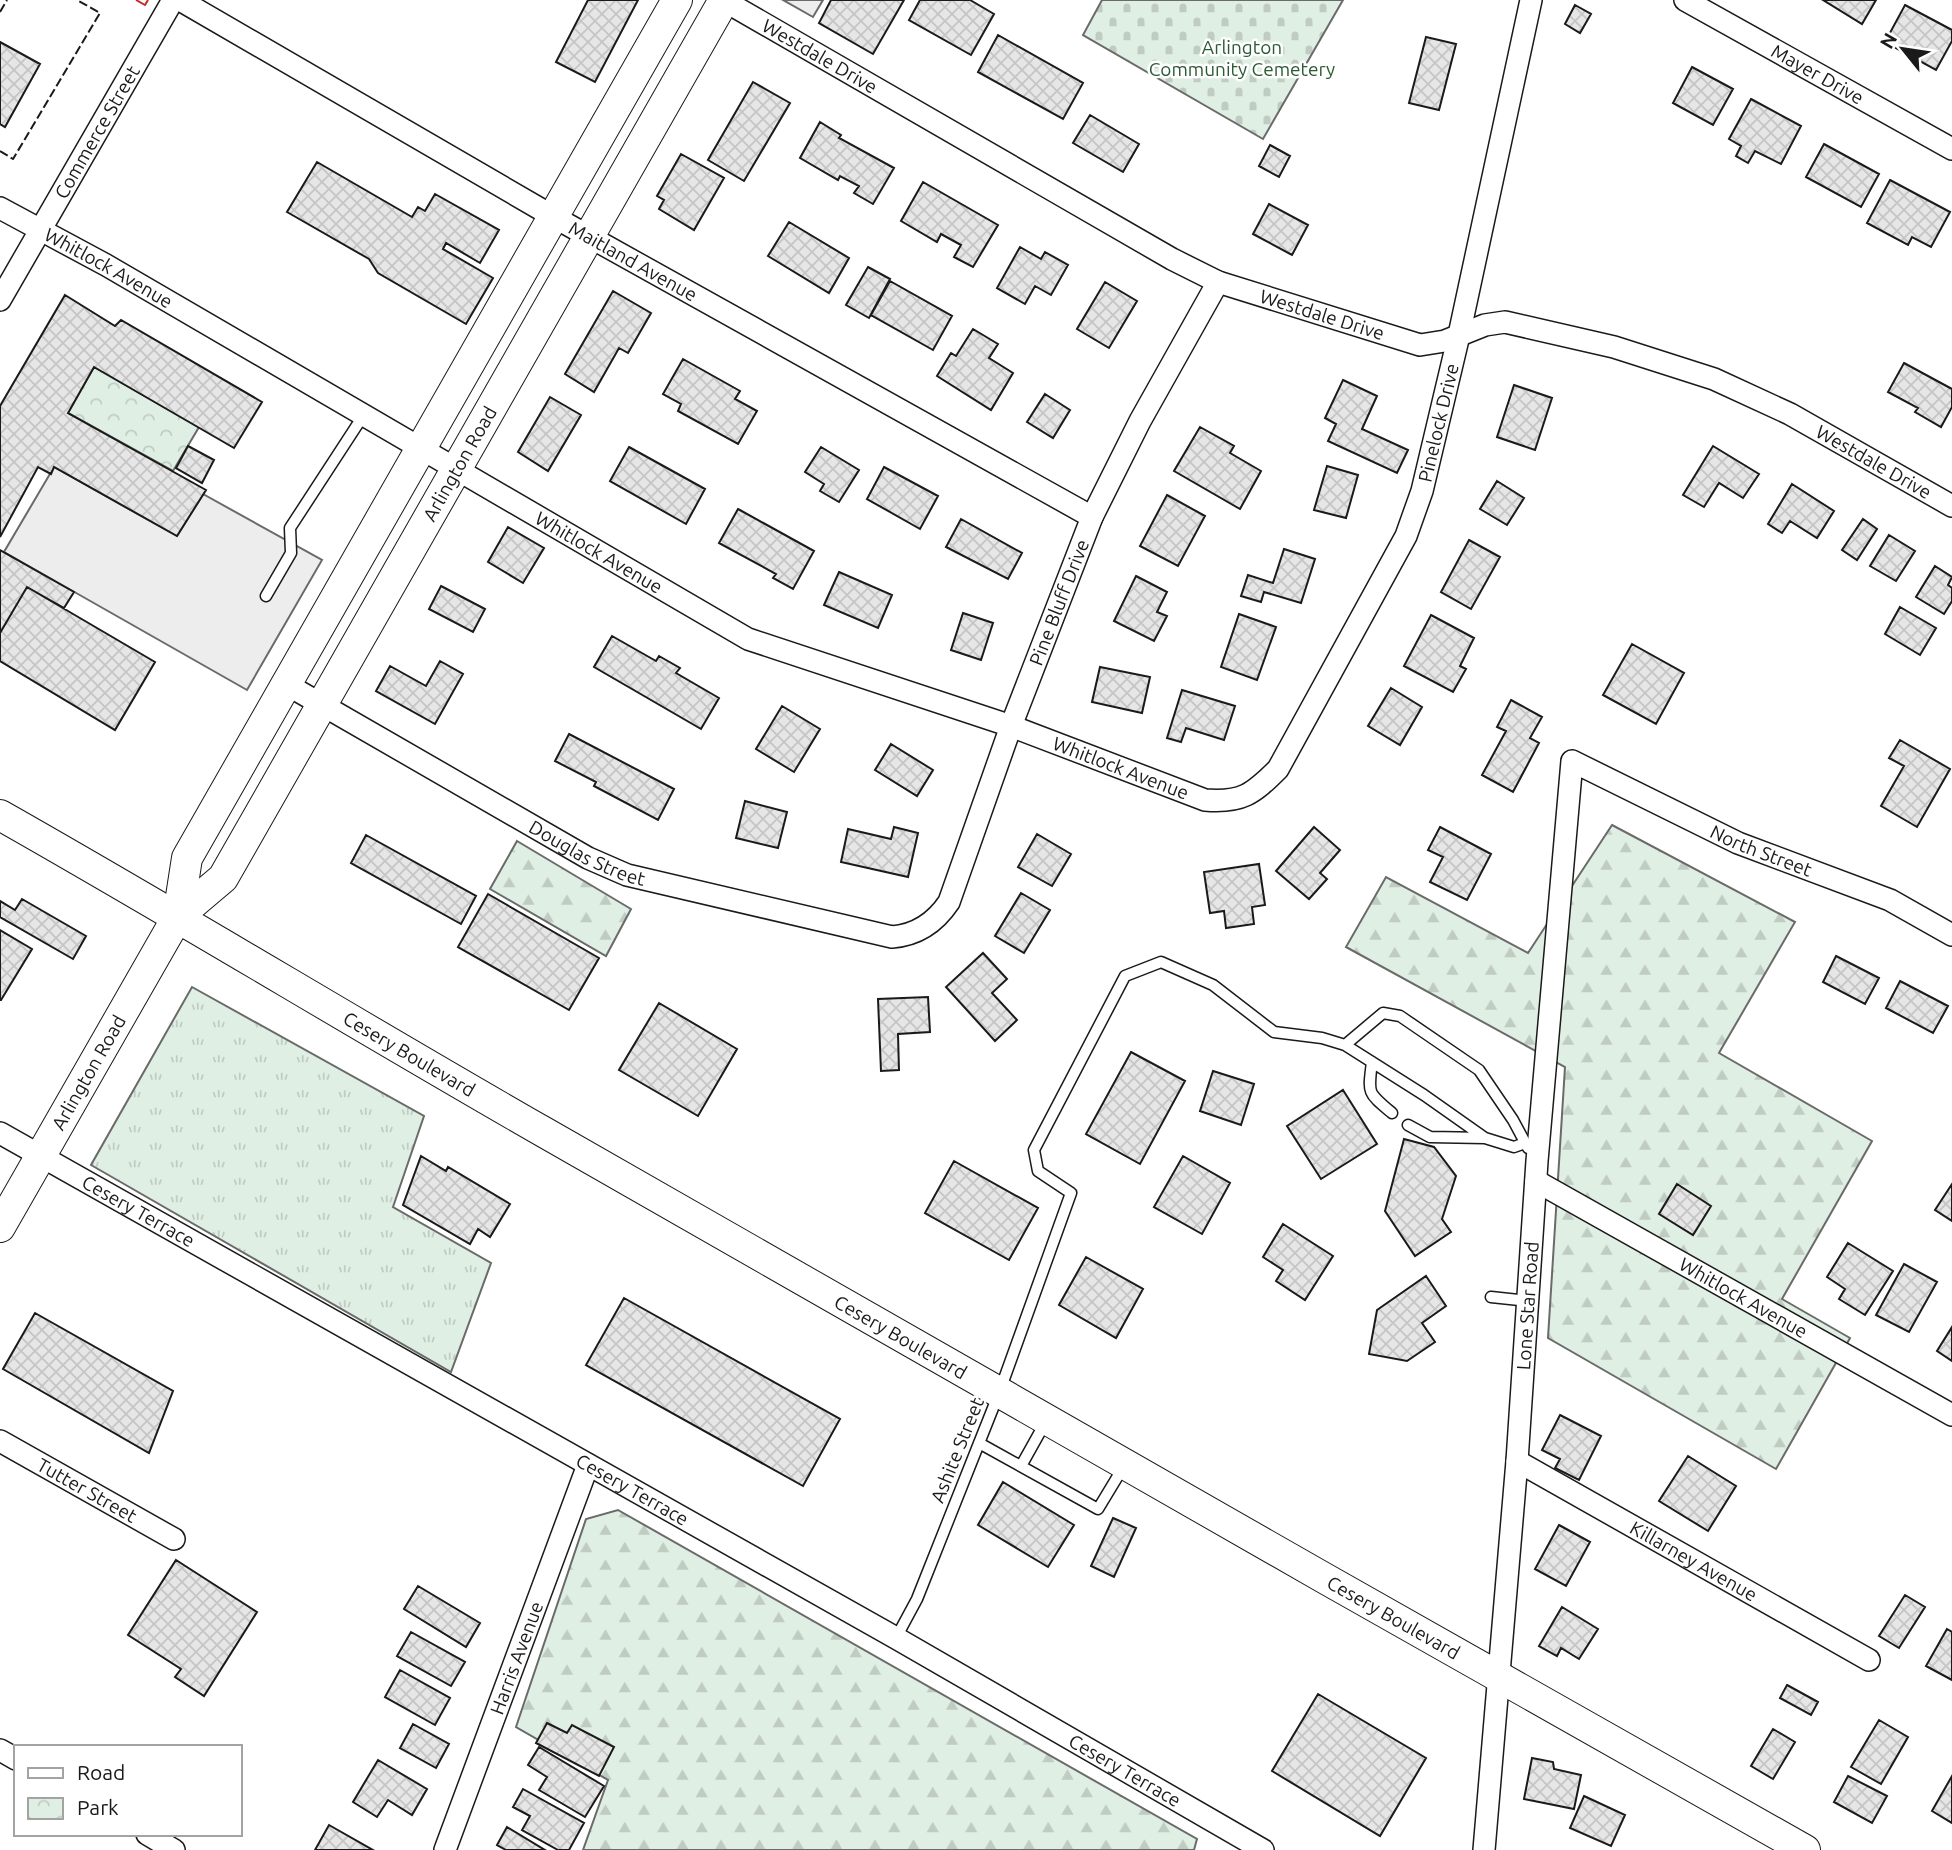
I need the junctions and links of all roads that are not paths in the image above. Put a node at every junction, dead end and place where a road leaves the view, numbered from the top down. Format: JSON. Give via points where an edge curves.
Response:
{"nodes":[{"id":1,"x":173,"y":0,"type":"edge"},
{"id":2,"x":180,"y":0,"type":"edge"},
{"id":3,"x":677,"y":0,"type":"edge"},
{"id":4,"x":724,"y":0,"type":"edge"},
{"id":5,"x":1531,"y":0,"type":"edge"},
{"id":6,"x":1685,"y":0,"type":"edge"},
{"id":7,"x":1952,"y":149,"type":"edge"},
{"id":8,"x":0,"y":208,"type":"edge"},
{"id":9,"x":554,"y":217,"type":"junction"},
{"id":10,"x":40,"y":230,"type":"junction"},
{"id":11,"x":589,"y":236,"type":"junction"},
{"id":12,"x":1218,"y":282,"type":"junction"},
{"id":13,"x":0,"y":300,"type":"edge"},
{"id":14,"x":1459,"y":335,"type":"junction"},
{"id":15,"x":363,"y":415,"type":"junction"},
{"id":16,"x":421,"y":449,"type":"junction"},
{"id":17,"x":456,"y":468,"type":"junction"},
{"id":18,"x":1952,"y":506,"type":"edge"},
{"id":19,"x":1092,"y":517,"type":"junction"},
{"id":20,"x":266,"y":596,"type":"dead end"},
{"id":21,"x":286,"y":684,"type":"junction"},
{"id":22,"x":321,"y":705,"type":"junction"},
{"id":23,"x":1011,"y":726,"type":"junction"},
{"id":24,"x":1572,"y":761,"type":"joint"},
{"id":25,"x":1239,"y":798,"type":"joint"},
{"id":26,"x":0,"y":815,"type":"edge"},
{"id":27,"x":178,"y":916,"type":"junction"},
{"id":28,"x":921,"y":930,"type":"joint"},
{"id":29,"x":1952,"y":935,"type":"edge"},
{"id":30,"x":1345,"y":1045,"type":"junction"},
{"id":31,"x":1372,"y":1062,"type":"junction"},
{"id":32,"x":1392,"y":1113,"type":"dead end"},
{"id":33,"x":1408,"y":1125,"type":"dead end"},
{"id":34,"x":0,"y":1133,"type":"edge"},
{"id":35,"x":1485,"y":1138,"type":"junction"},
{"id":36,"x":40,"y":1157,"type":"junction"},
{"id":37,"x":1528,"y":1158,"type":"junction"},
{"id":38,"x":0,"y":1227,"type":"edge"},
{"id":39,"x":1491,"y":1297,"type":"dead end"},
{"id":40,"x":1528,"y":1301,"type":"junction"},
{"id":41,"x":999,"y":1392,"type":"junction"},
{"id":42,"x":1952,"y":1415,"type":"edge"},
{"id":43,"x":1047,"y":1419,"type":"junction"},
{"id":44,"x":0,"y":1441,"type":"edge"},
{"id":45,"x":979,"y":1443,"type":"junction"},
{"id":46,"x":1517,"y":1461,"type":"junction"},
{"id":47,"x":1125,"y":1464,"type":"junction"},
{"id":48,"x":588,"y":1465,"type":"junction"},
{"id":49,"x":1021,"y":1466,"type":"junction"},
{"id":50,"x":174,"y":1539,"type":"dead end"},
{"id":51,"x":896,"y":1637,"type":"junction"},
{"id":52,"x":1869,"y":1660,"type":"dead end"},
{"id":53,"x":1499,"y":1678,"type":"junction"},
{"id":54,"x":150,"y":1836,"type":"edge"},
{"id":55,"x":174,"y":1850,"type":"edge"},
{"id":56,"x":445,"y":1850,"type":"edge"},
{"id":57,"x":1263,"y":1850,"type":"edge"},
{"id":58,"x":1484,"y":1850,"type":"edge"},
{"id":59,"x":1805,"y":1850,"type":"edge"}],
"edges":[{"from":1,"to":10,"type":"street","name":"Commerce Street"},
{"from":2,"to":9,"type":"street","name":"Maitland Avenue"},
{"from":3,"to":9,"type":"main road","name":"Arlington Road"},
{"from":4,"to":11,"type":"main road","name":"Arlington Road"},
{"from":4,"to":12,"type":"street","name":"Westdale Drive"},
{"from":5,"to":14,"type":"street","name":"Pinelock Drive"},
{"from":6,"to":7,"type":"street","name":"Mayer Drive"},
{"from":8,"to":10,"type":"street","name":"Whitlock Avenue"},
{"from":9,"to":11,"type":"street","name":"Maitland Avenue"},
{"from":9,"to":16,"type":"main road","name":"Arlington Road"},
{"from":10,"to":13,"type":"street","name":"Commerce Street"},
{"from":10,"to":15,"type":"street","name":"Whitlock Avenue"},
{"from":11,"to":17,"type":"main road","name":"Arlington Road"},
{"from":11,"to":19,"type":"street","name":"Maitland Avenue"},
{"from":12,"to":14,"type":"street","name":"Westdale Drive","via":[[1420,345]]},
{"from":12,"to":19,"type":"street","name":"Pine Bluff Drive"},
{"from":14,"to":18,"type":"street","name":"Westdale Drive","via":[[1505,322],[1614,348],[1714,379],[1790,414]]},
{"from":14,"to":25,"type":"street","name":"Pinelock Drive","via":[[1422,491],[1406,536],[1278,769],[1256,791]]},
{"from":15,"to":16,"type":"street","name":"Whitlock Avenue"},
{"from":15,"to":20,"type":"lane","via":[[290,527],[291,553]]},
{"from":16,"to":17,"type":"street","name":"Whitlock Avenue"},
{"from":16,"to":21,"type":"main road","name":"Arlington Road"},
{"from":17,"to":22,"type":"main road","name":"Arlington Road"},
{"from":17,"to":23,"type":"street","name":"Whitlock Avenue","via":[[748,639]]},
{"from":19,"to":23,"type":"street","name":"Pine Bluff Drive"},
{"from":21,"to":22,"type":"street","name":"Douglas Street"},
{"from":21,"to":27,"type":"main road","name":"Arlington Road","via":[[187,858]]},
{"from":22,"to":27,"type":"main road","name":"Arlington Road","via":[[223,878]]},
{"from":22,"to":28,"type":"street","name":"Douglas Street","via":[[587,858],[627,875],[892,937]]},
{"from":23,"to":25,"type":"street","name":"Whitlock Avenue","via":[[1205,800]]},
{"from":23,"to":28,"type":"street","name":"Pine Bluff Drive","via":[[949,902],[939,917]]},
{"from":24,"to":29,"type":"street","name":"North Street","via":[[1738,843],[1890,900]]},
{"from":24,"to":37,"type":"street","name":"Lone Star Road"},
{"from":26,"to":27,"type":"main road","name":"Cesery Boulevard"},
{"from":27,"to":36,"type":"main road","name":"Arlington Road"},
{"from":27,"to":41,"type":"main road","name":"Cesery Boulevard","via":[[542,1132]]},
{"from":30,"to":31,"type":"lane"},
{"from":30,"to":37,"type":"lane","via":[[1383,1013],[1400,1016],[1479,1070],[1513,1120]]},
{"from":30,"to":41,"type":"lane","name":"Ashite Street","via":[[1274,1032],[1213,985],[1161,962],[1125,976],[1034,1150],[1038,1171],[1071,1193]]},
{"from":31,"to":32,"type":"lane","via":[[1372,1096]]},
{"from":31,"to":35,"type":"lane"},
{"from":33,"to":35,"type":"lane","via":[[1430,1137]]},
{"from":34,"to":36,"type":"street","name":"Cesery Terrace"},
{"from":35,"to":37,"type":"lane"},
{"from":36,"to":38,"type":"main road","name":"Arlington Road"},
{"from":36,"to":48,"type":"street","name":"Cesery Terrace"},
{"from":37,"to":40,"type":"street","name":"Lone Star Road"},
{"from":37,"to":42,"type":"street","name":"Whitlock Avenue"},
{"from":39,"to":40,"type":"lane"},
{"from":40,"to":46,"type":"street","name":"Lone Star Road"},
{"from":41,"to":43,"type":"main road","name":"Cesery Boulevard"},
{"from":41,"to":45,"type":"lane","name":"Ashite Street"},
{"from":43,"to":47,"type":"main road","name":"Cesery Boulevard"},
{"from":43,"to":49,"type":"lane"},
{"from":44,"to":50,"type":"street","name":"Tutter Street"},
{"from":45,"to":49,"type":"lane"},
{"from":45,"to":51,"type":"lane","name":"Ashite Street","via":[[917,1599]]},
{"from":46,"to":52,"type":"street","name":"Killarney Avenue"},
{"from":46,"to":53,"type":"street","name":"Lone Star Road"},
{"from":47,"to":49,"type":"lane","via":[[1098,1509]]},
{"from":47,"to":53,"type":"main road","name":"Cesery Boulevard"},
{"from":48,"to":51,"type":"street","name":"Cesery Terrace"},
{"from":48,"to":56,"type":"street","name":"Harris Avenue"},
{"from":51,"to":57,"type":"street","name":"Cesery Terrace"},
{"from":53,"to":58,"type":"street","name":"Lone Star Road"},
{"from":53,"to":59,"type":"main road","name":"Cesery Boulevard"},
{"from":54,"to":55,"type":"street"}]}
